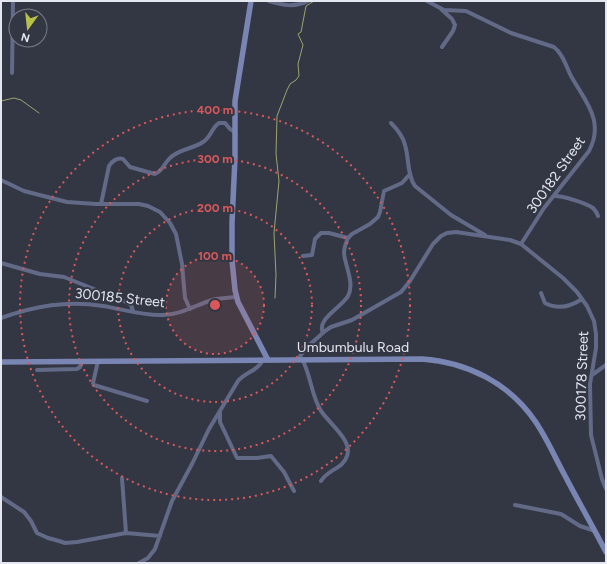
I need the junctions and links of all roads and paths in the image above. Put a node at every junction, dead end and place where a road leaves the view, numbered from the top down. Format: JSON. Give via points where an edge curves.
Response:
{"nodes":[{"id":1,"x":13,"y":1,"type":"edge"},
{"id":2,"x":251,"y":1,"type":"edge"},
{"id":3,"x":269,"y":1,"type":"edge"},
{"id":4,"x":308,"y":1,"type":"edge"},
{"id":5,"x":427,"y":1,"type":"edge"},
{"id":6,"x":441,"y":9,"type":"junction"},
{"id":7,"x":442,"y":47,"type":"dead end"},
{"id":8,"x":12,"y":73,"type":"dead end"},
{"id":9,"x":391,"y":123,"type":"dead end"},
{"id":10,"x":235,"y":132,"type":"junction"},
{"id":11,"x":410,"y":174,"type":"junction"},
{"id":12,"x":1,"y":180,"type":"edge"},
{"id":13,"x":555,"y":196,"type":"junction"},
{"id":14,"x":101,"y":204,"type":"junction"},
{"id":15,"x":598,"y":216,"type":"dead end"},
{"id":16,"x":487,"y":237,"type":"junction"},
{"id":17,"x":348,"y":238,"type":"junction"},
{"id":18,"x":521,"y":244,"type":"junction"},
{"id":19,"x":303,"y":256,"type":"dead end"},
{"id":20,"x":1,"y":263,"type":"edge"},
{"id":21,"x":540,"y":293,"type":"dead end"},
{"id":22,"x":236,"y":297,"type":"junction"},
{"id":23,"x":582,"y":299,"type":"junction"},
{"id":24,"x":190,"y":309,"type":"junction"},
{"id":25,"x":133,"y":312,"type":"junction"},
{"id":26,"x":1,"y":318,"type":"edge"},
{"id":27,"x":322,"y":333,"type":"junction"},
{"id":28,"x":300,"y":359,"type":"junction"},
{"id":29,"x":266,"y":360,"type":"junction"},
{"id":30,"x":82,"y":361,"type":"junction"},
{"id":31,"x":98,"y":361,"type":"junction"},
{"id":32,"x":1,"y":362,"type":"edge"},
{"id":33,"x":606,"y":365,"type":"edge"},
{"id":34,"x":37,"y":370,"type":"dead end"},
{"id":35,"x":591,"y":376,"type":"junction"},
{"id":36,"x":147,"y":401,"type":"dead end"},
{"id":37,"x":220,"y":411,"type":"junction"},
{"id":38,"x":122,"y":478,"type":"dead end"},
{"id":39,"x":322,"y":481,"type":"dead end"},
{"id":40,"x":606,"y":489,"type":"edge"},
{"id":41,"x":294,"y":491,"type":"dead end"},
{"id":42,"x":1,"y":497,"type":"edge"},
{"id":43,"x":515,"y":505,"type":"dead end"},
{"id":44,"x":595,"y":531,"type":"junction"},
{"id":45,"x":126,"y":533,"type":"junction"},
{"id":46,"x":160,"y":536,"type":"junction"},
{"id":47,"x":606,"y":552,"type":"edge"},
{"id":48,"x":139,"y":563,"type":"edge"}],
"edges":[{"from":1,"to":8,"type":"street"},
{"from":2,"to":10,"type":"main road","via":[[235,94]]},
{"from":3,"to":4,"type":"street","via":[[291,6]]},
{"from":5,"to":6,"type":"street","name":"300182 Street"},
{"from":6,"to":7,"type":"street","via":[[455,25]]},
{"from":6,"to":13,"type":"street","name":"300182 Street","via":[[466,11],[511,33],[550,45],[559,52],[589,107],[595,125],[595,139]]},
{"from":9,"to":11,"type":"street","via":[[403,138]]},
{"from":10,"to":14,"type":"street","via":[[225,123],[219,123],[203,142],[175,154],[156,174],[128,166],[122,158],[117,159],[109,166]]},
{"from":10,"to":22,"type":"main road","via":[[232,241]]},
{"from":11,"to":16,"type":"street","via":[[420,191],[451,215]]},
{"from":11,"to":17,"type":"street","via":[[402,183],[384,191],[380,212],[374,221]]},
{"from":12,"to":14,"type":"street","via":[[24,191],[49,198]]},
{"from":13,"to":15,"type":"street","via":[[590,207]]},
{"from":13,"to":18,"type":"street","name":"300182 Street","via":[[544,208]]},
{"from":14,"to":24,"type":"street","via":[[139,204],[155,209],[164,216],[176,234],[185,298]]},
{"from":16,"to":18,"type":"street"},
{"from":16,"to":27,"type":"street","via":[[456,232],[441,236],[403,289],[352,320]]},
{"from":17,"to":19,"type":"street","via":[[321,233],[316,239],[312,255]]},
{"from":17,"to":27,"type":"street","via":[[344,252],[350,280],[349,292],[344,301],[326,319]]},
{"from":18,"to":23,"type":"street","name":"300178 Street","via":[[563,278]]},
{"from":20,"to":25,"type":"street","via":[[72,280],[126,302],[131,305]]},
{"from":21,"to":23,"type":"street","via":[[545,303],[557,307],[570,306]]},
{"from":22,"to":24,"type":"street","name":"300185 Street","via":[[213,300]]},
{"from":22,"to":29,"type":"main road"},
{"from":23,"to":35,"type":"street","name":"300178 Street","via":[[593,317],[596,334]]},
{"from":24,"to":25,"type":"street","name":"300185 Street","via":[[165,315]]},
{"from":25,"to":26,"type":"street","name":"300185 Street","via":[[93,304],[67,303],[22,310]]},
{"from":27,"to":28,"type":"street","via":[[306,348]]},
{"from":28,"to":29,"type":"main road","name":"Umbumbulu Road"},
{"from":28,"to":39,"type":"street","via":[[308,370],[320,410],[349,447],[343,464],[327,474]]},
{"from":28,"to":44,"type":"main road","name":"Umbumbulu Road","via":[[430,359],[476,371],[515,398],[534,420]]},
{"from":29,"to":31,"type":"main road","name":"Umbumbulu Road"},
{"from":29,"to":37,"type":"street","via":[[240,378]]},
{"from":30,"to":31,"type":"main road","name":"Umbumbulu Road"},
{"from":30,"to":32,"type":"main road","name":"Umbumbulu Road"},
{"from":30,"to":34,"type":"street","via":[[77,369]]},
{"from":31,"to":36,"type":"street","via":[[94,386]]},
{"from":33,"to":35,"type":"street"},
{"from":35,"to":40,"type":"street","name":"300178 Street","via":[[591,435]]},
{"from":37,"to":41,"type":"street","via":[[220,422],[238,458],[271,456],[284,472]]},
{"from":37,"to":46,"type":"street","via":[[172,501]]},
{"from":38,"to":45,"type":"street"},
{"from":42,"to":45,"type":"street","via":[[24,512],[37,533],[65,543]]},
{"from":43,"to":44,"type":"street","via":[[561,514],[580,526]]},
{"from":44,"to":47,"type":"main road","name":"Umbumbulu Road"},
{"from":45,"to":46,"type":"street"},
{"from":46,"to":48,"type":"street","via":[[152,553]]}]}
